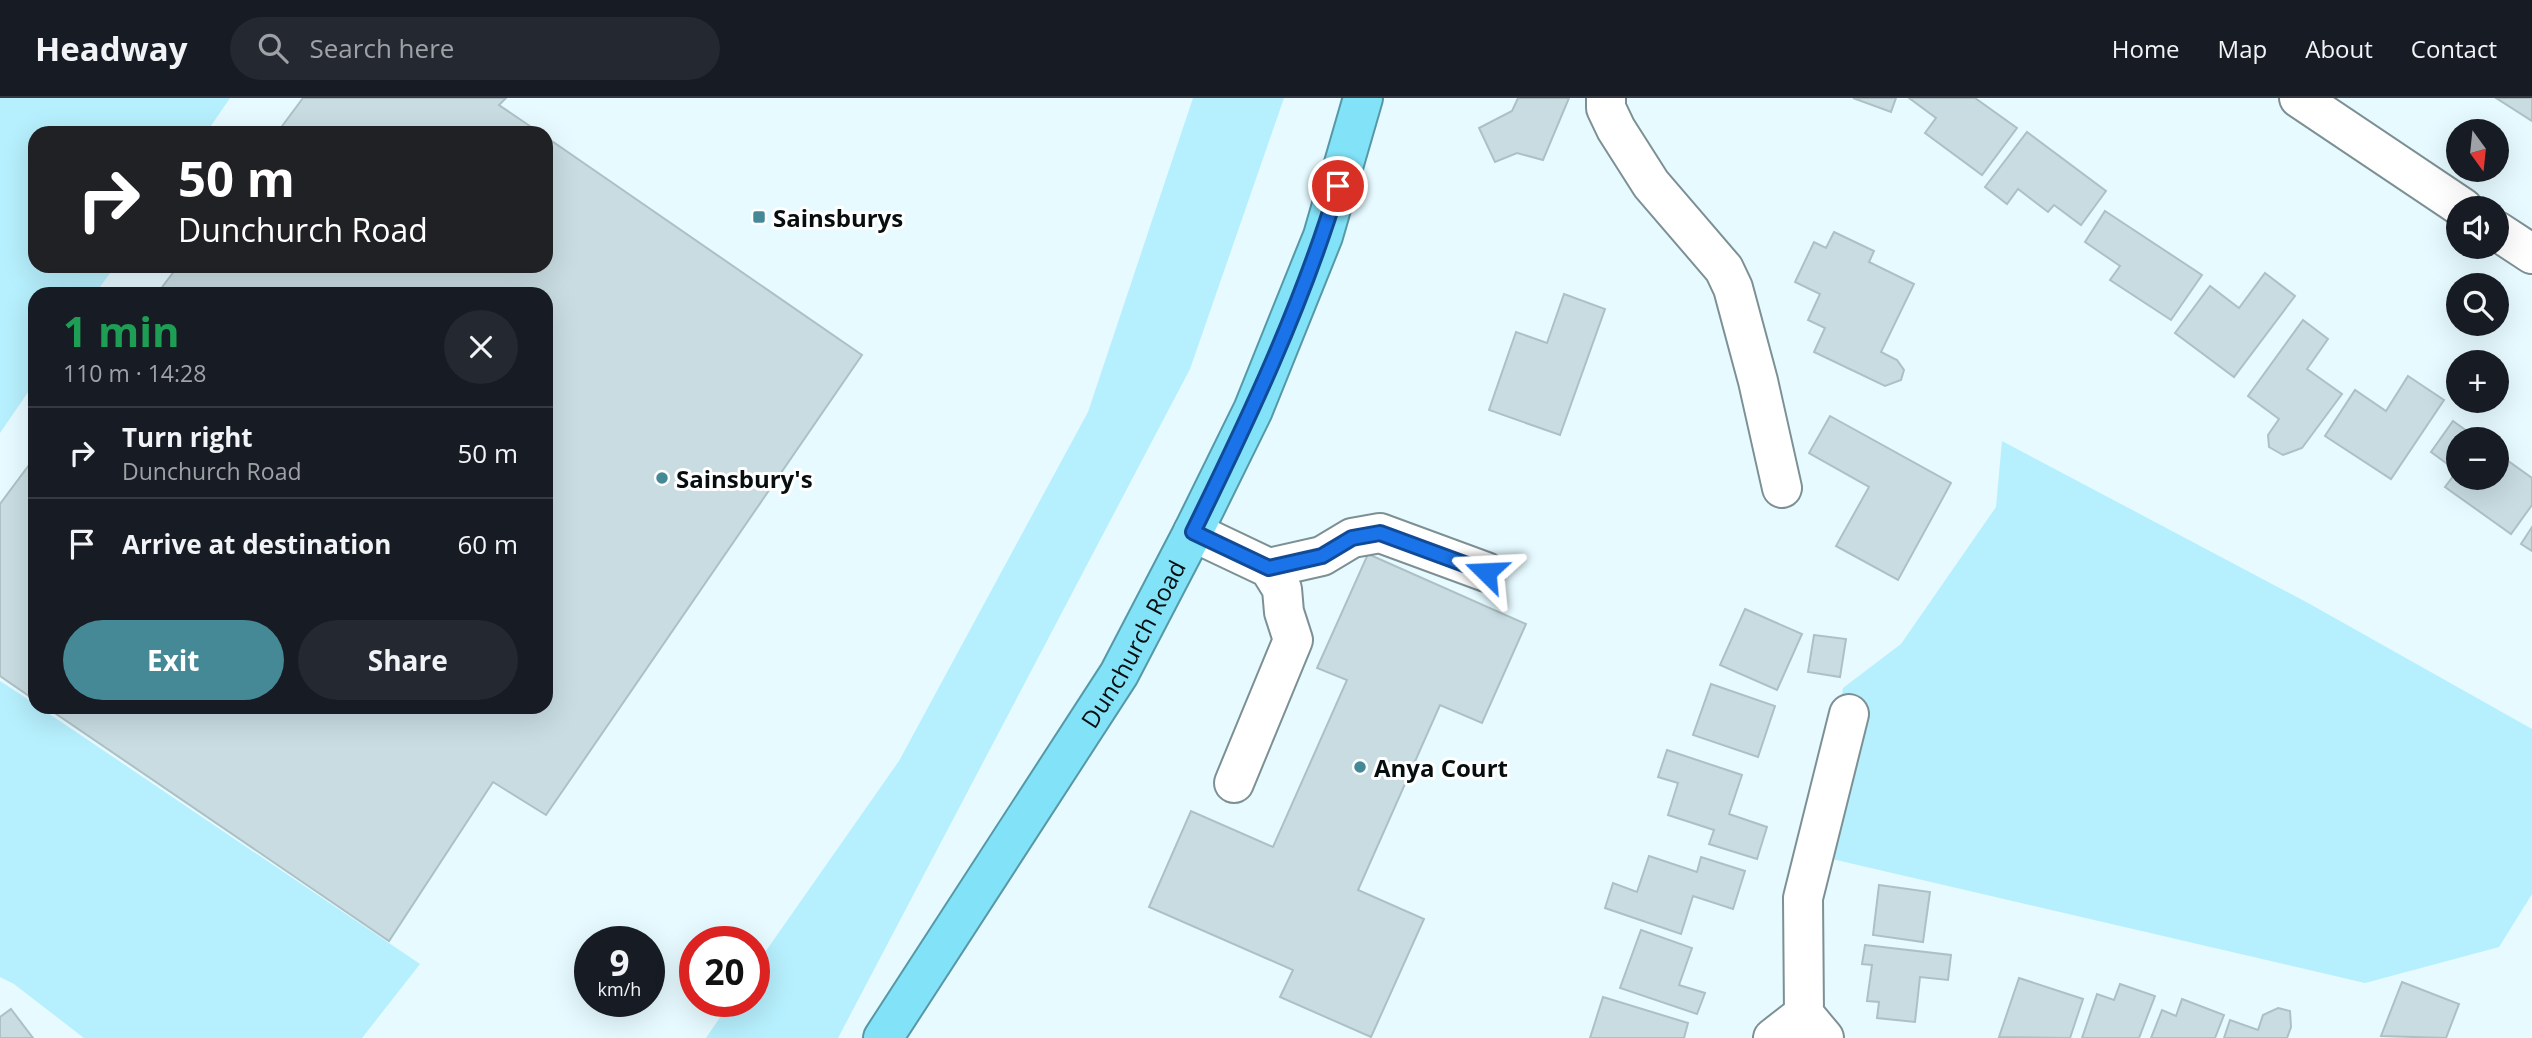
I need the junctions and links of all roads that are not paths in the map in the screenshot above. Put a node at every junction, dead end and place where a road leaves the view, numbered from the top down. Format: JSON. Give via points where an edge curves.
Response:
{"nodes":[{"id":1,"x":1363,"y":98,"type":"edge"},
{"id":2,"x":1606,"y":98,"type":"edge"},
{"id":3,"x":2299,"y":98,"type":"edge"},
{"id":4,"x":2446,"y":197,"type":"edge"},
{"id":5,"x":2509,"y":239,"type":"edge"},
{"id":6,"x":2532,"y":254,"type":"edge"},
{"id":7,"x":1782,"y":488,"type":"dead end"},
{"id":8,"x":1193,"y":532,"type":"junction"},
{"id":9,"x":1269,"y":568,"type":"junction"},
{"id":10,"x":1486,"y":572,"type":"dead end"},
{"id":11,"x":1849,"y":714,"type":"dead end"},
{"id":12,"x":1234,"y":783,"type":"dead end"},
{"id":13,"x":1814,"y":1026,"type":"edge"},
{"id":14,"x":883,"y":1038,"type":"edge"},
{"id":15,"x":1773,"y":1038,"type":"edge"}],
"edges":[{"from":1,"to":8,"type":"highway","name":"Dunchurch Road","via":[[1323,236],[1253,410]]},
{"from":2,"to":7,"type":"street","via":[[1616,129],[1651,184],[1724,270],[1733,288]]},
{"from":3,"to":4,"type":"street"},
{"from":5,"to":6,"type":"street"},
{"from":8,"to":9,"type":"street"},
{"from":8,"to":14,"type":"highway","name":"Dunchurch Road","via":[[1119,674]]},
{"from":9,"to":10,"type":"street","via":[[1322,556],[1352,538],[1380,533]]},
{"from":9,"to":12,"type":"street","via":[[1282,589],[1293,640]]},
{"from":11,"to":13,"type":"street","via":[[1804,898]]},
{"from":13,"to":15,"type":"street"}]}
